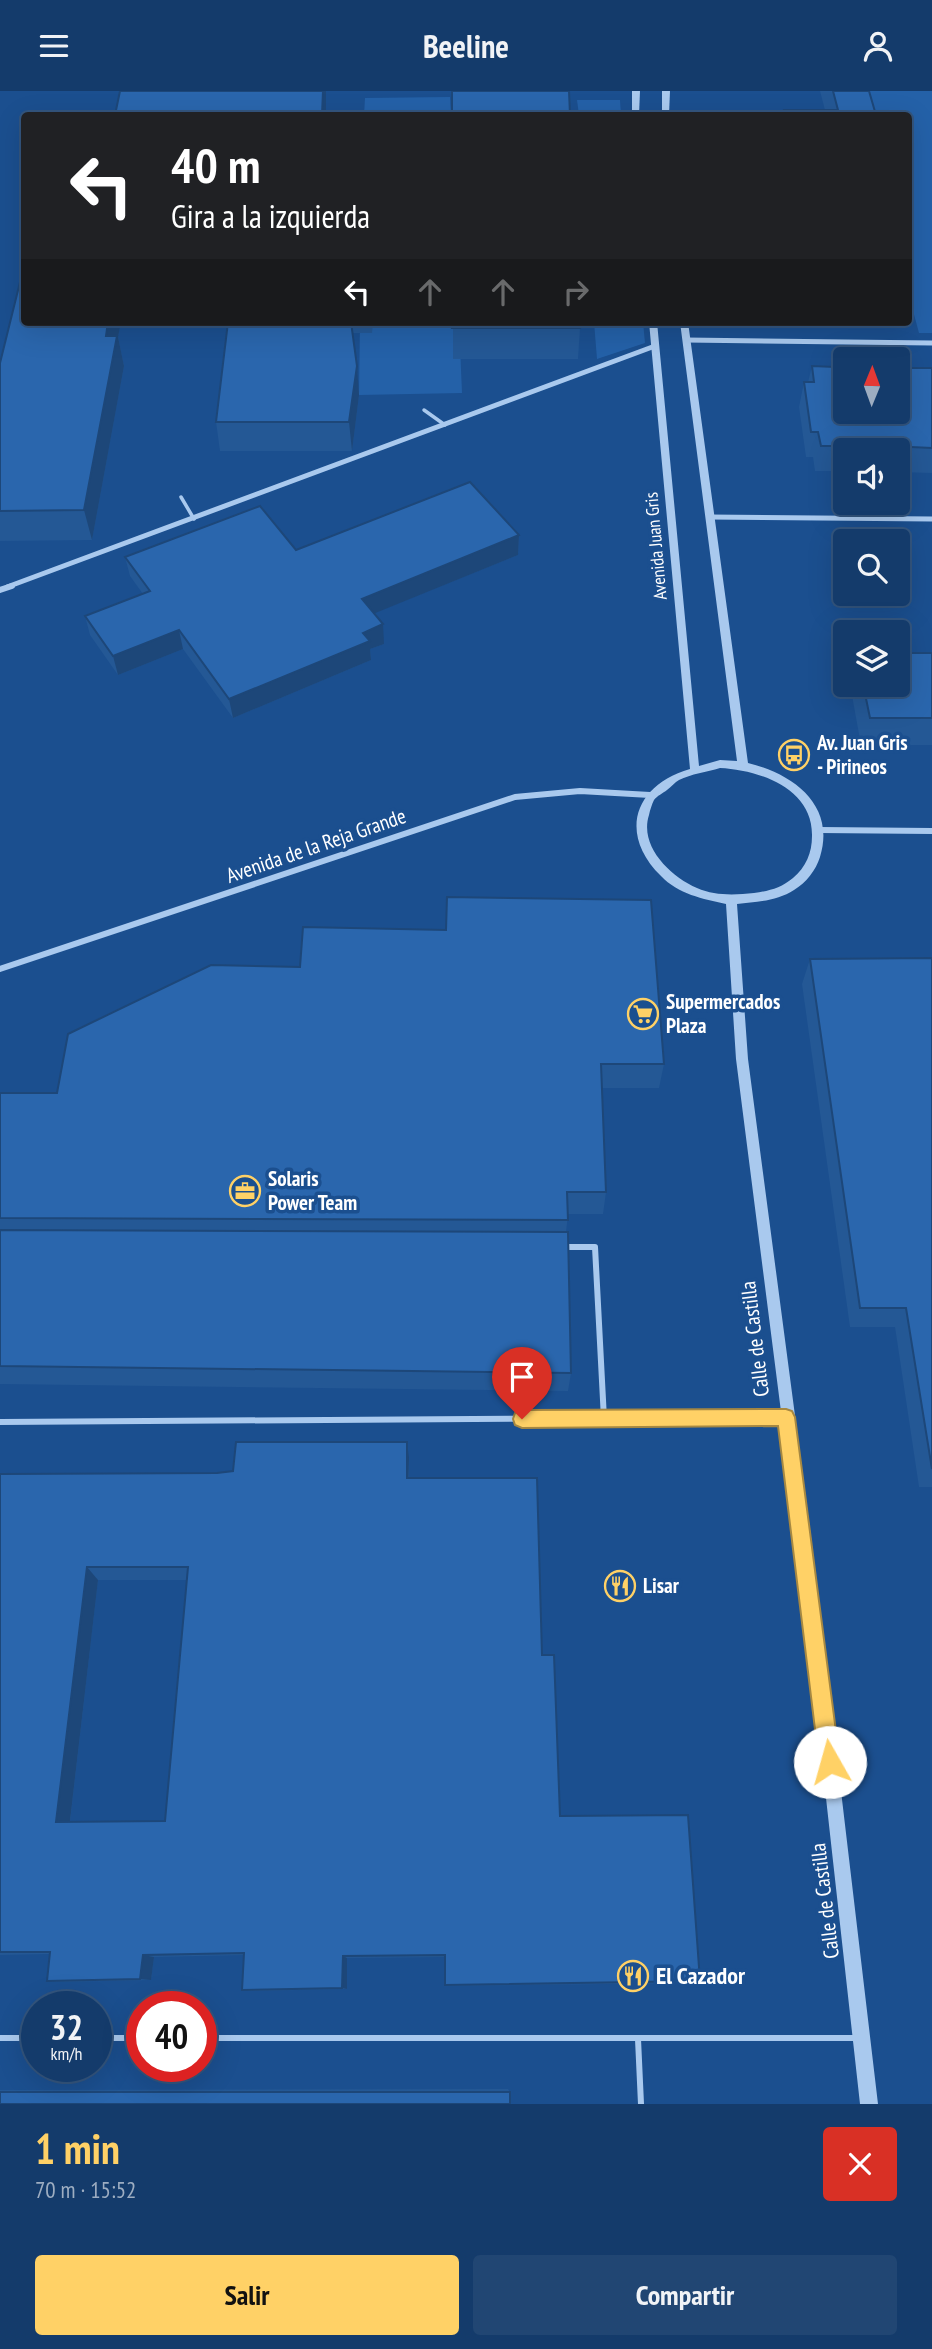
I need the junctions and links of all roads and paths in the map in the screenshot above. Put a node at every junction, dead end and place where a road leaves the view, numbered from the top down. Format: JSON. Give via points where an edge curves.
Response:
{"nodes":[{"id":1,"x":636,"y":91,"type":"edge"},
{"id":2,"x":666,"y":91,"type":"edge"},
{"id":3,"x":636,"y":112,"type":"edge"},
{"id":4,"x":666,"y":112,"type":"edge"},
{"id":5,"x":653,"y":326,"type":"edge"},
{"id":6,"x":684,"y":326,"type":"edge"},
{"id":7,"x":685,"y":340,"type":"junction"},
{"id":8,"x":932,"y":343,"type":"edge"},
{"id":9,"x":655,"y":346,"type":"junction"},
{"id":10,"x":424,"y":410,"type":"dead end"},
{"id":11,"x":444,"y":425,"type":"junction"},
{"id":12,"x":181,"y":497,"type":"dead end"},
{"id":13,"x":709,"y":517,"type":"junction"},
{"id":14,"x":194,"y":519,"type":"junction"},
{"id":15,"x":932,"y":519,"type":"edge"},
{"id":16,"x":0,"y":590,"type":"edge"},
{"id":17,"x":743,"y":765,"type":"junction"},
{"id":18,"x":694,"y":767,"type":"junction"},
{"id":19,"x":650,"y":795,"type":"junction"},
{"id":20,"x":819,"y":830,"type":"junction"},
{"id":21,"x":932,"y":831,"type":"edge"},
{"id":22,"x":731,"y":901,"type":"junction"},
{"id":23,"x":0,"y":969,"type":"edge"},
{"id":24,"x":554,"y":1247,"type":"edge"},
{"id":25,"x":786,"y":1417,"type":"junction"},
{"id":26,"x":604,"y":1419,"type":"junction"},
{"id":27,"x":0,"y":1422,"type":"edge"},
{"id":28,"x":0,"y":2038,"type":"edge"},
{"id":29,"x":21,"y":2038,"type":"edge"},
{"id":30,"x":217,"y":2039,"type":"edge"},
{"id":31,"x":638,"y":2039,"type":"junction"},
{"id":32,"x":862,"y":2039,"type":"junction"},
{"id":33,"x":641,"y":2104,"type":"edge"},
{"id":34,"x":869,"y":2104,"type":"edge"}],
"edges":[{"from":1,"to":3,"type":"street"},
{"from":2,"to":4,"type":"street"},
{"from":5,"to":9,"type":"street","name":"Avenida Juan Gris"},
{"from":6,"to":7,"type":"street"},
{"from":7,"to":8,"type":"street"},
{"from":7,"to":13,"type":"street"},
{"from":9,"to":11,"type":"street"},
{"from":9,"to":18,"type":"street","name":"Avenida Juan Gris"},
{"from":10,"to":11,"type":"lane"},
{"from":11,"to":14,"type":"street"},
{"from":12,"to":14,"type":"lane"},
{"from":13,"to":15,"type":"street"},
{"from":13,"to":17,"type":"street"},
{"from":14,"to":16,"type":"street"},
{"from":17,"to":18,"type":"street"},
{"from":17,"to":20,"type":"street","via":[[771,773],[792,786],[807,802]]},
{"from":18,"to":19,"type":"street","via":[[665,780]]},
{"from":19,"to":22,"type":"street","via":[[641,814],[641,837],[648,856],[664,875],[687,890]]},
{"from":19,"to":23,"type":"street","name":"Avenida de la Reja Grande","via":[[580,791],[514,797]]},
{"from":20,"to":21,"type":"street"},
{"from":20,"to":22,"type":"street","via":[[816,858],[793,886],[755,900]]},
{"from":22,"to":25,"type":"street","name":"Calle de Castilla","via":[[743,1059]]},
{"from":24,"to":26,"type":"lane","via":[[596,1247]]},
{"from":25,"to":26,"type":"lane"},
{"from":25,"to":32,"type":"street","name":"Calle de Castilla"},
{"from":26,"to":27,"type":"lane"},
{"from":28,"to":29,"type":"lane"},
{"from":30,"to":31,"type":"lane"},
{"from":31,"to":32,"type":"lane"},
{"from":31,"to":33,"type":"lane"},
{"from":32,"to":34,"type":"street","name":"Calle de Castilla"}]}
